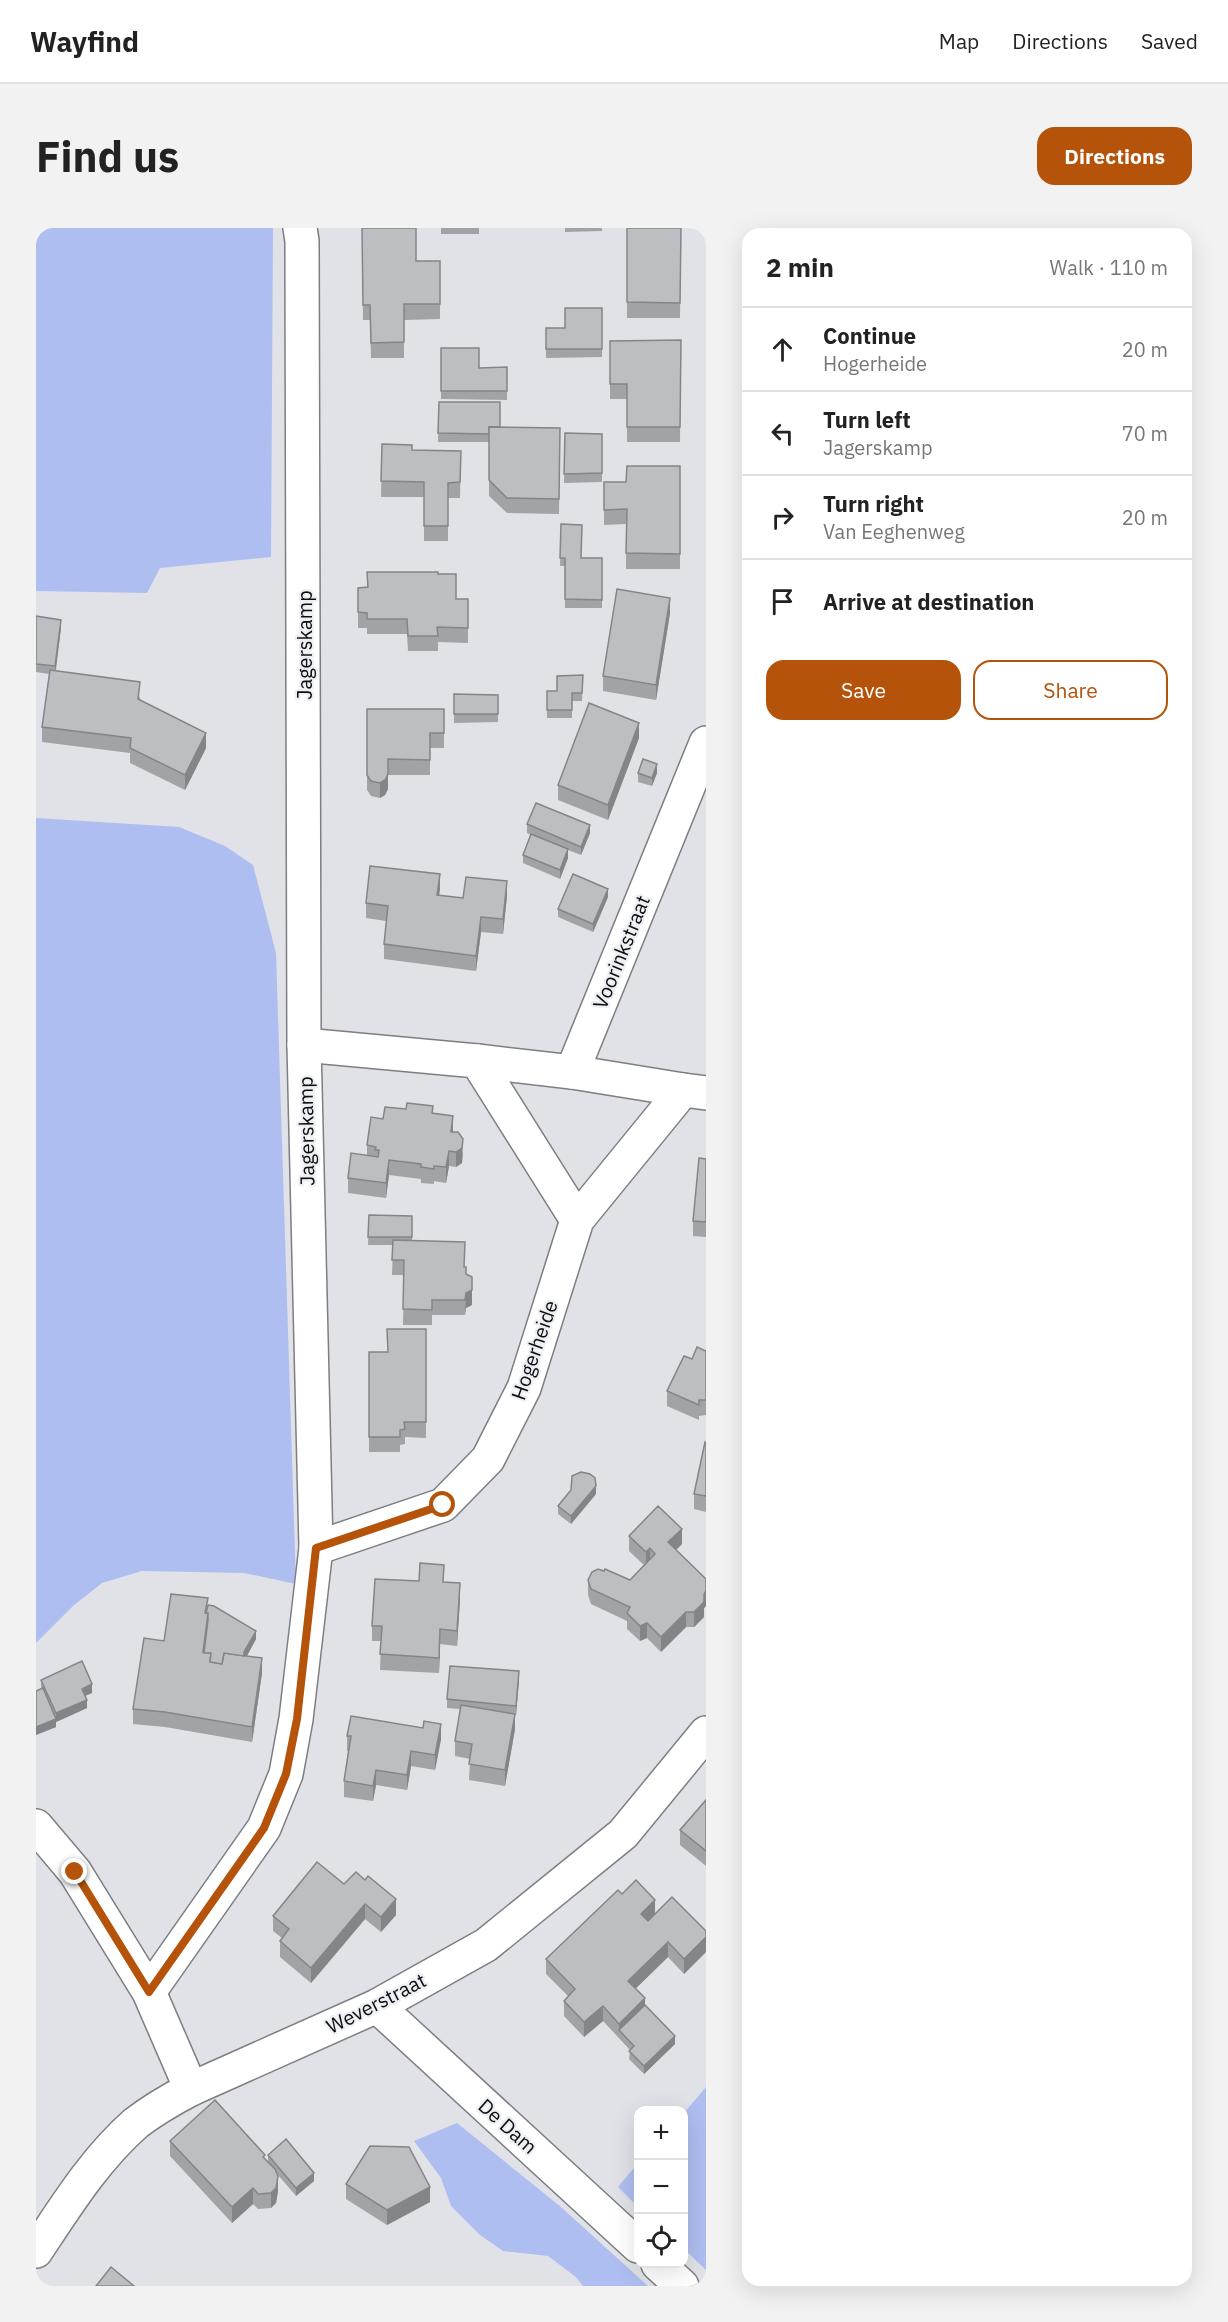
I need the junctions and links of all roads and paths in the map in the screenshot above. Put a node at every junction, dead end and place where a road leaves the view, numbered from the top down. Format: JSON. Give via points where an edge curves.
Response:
{"nodes":[{"id":1,"x":300,"y":228,"type":"edge"},
{"id":2,"x":706,"y":743,"type":"edge"},
{"id":3,"x":304,"y":1045,"type":"junction"},
{"id":4,"x":477,"y":1061,"type":"junction"},
{"id":5,"x":572,"y":1072,"type":"junction"},
{"id":6,"x":694,"y":1091,"type":"edge"},
{"id":7,"x":577,"y":1220,"type":"junction"},
{"id":8,"x":316,"y":1548,"type":"junction"},
{"id":9,"x":706,"y":1733,"type":"edge"},
{"id":10,"x":36,"y":1826,"type":"edge"},
{"id":11,"x":149,"y":1992,"type":"junction"},
{"id":12,"x":377,"y":2006,"type":"junction"},
{"id":13,"x":191,"y":2089,"type":"junction"},
{"id":14,"x":634,"y":2241,"type":"edge"},
{"id":15,"x":36,"y":2251,"type":"edge"},
{"id":16,"x":662,"y":2268,"type":"edge"},
{"id":17,"x":682,"y":2286,"type":"edge"}],
"edges":[{"from":1,"to":3,"type":"street","name":"Jagerskamp"},
{"from":2,"to":5,"type":"street","name":"Voorinkstraat"},
{"from":3,"to":4,"type":"street"},
{"from":3,"to":8,"type":"street","name":"Jagerskamp"},
{"from":4,"to":5,"type":"street"},
{"from":4,"to":7,"type":"street"},
{"from":5,"to":6,"type":"street","name":"Hogerheide"},
{"from":6,"to":7,"type":"street","name":"Hogerheide"},
{"from":7,"to":8,"type":"street","name":"Hogerheide","via":[[524,1388],[488,1459],[443,1505]]},
{"from":8,"to":11,"type":"street","name":"Jagerskamp","via":[[297,1719],[286,1774],[264,1828]]},
{"from":9,"to":12,"type":"street","name":"Weverstraat","via":[[623,1834],[486,1945]]},
{"from":10,"to":11,"type":"street","via":[[75,1872]]},
{"from":11,"to":13,"type":"street"},
{"from":12,"to":13,"type":"street","name":"Weverstraat"},
{"from":12,"to":14,"type":"street","name":"De Dam"},
{"from":13,"to":15,"type":"street","name":"Weverstraat","via":[[137,2123],[109,2150]]},
{"from":16,"to":17,"type":"street"}]}
